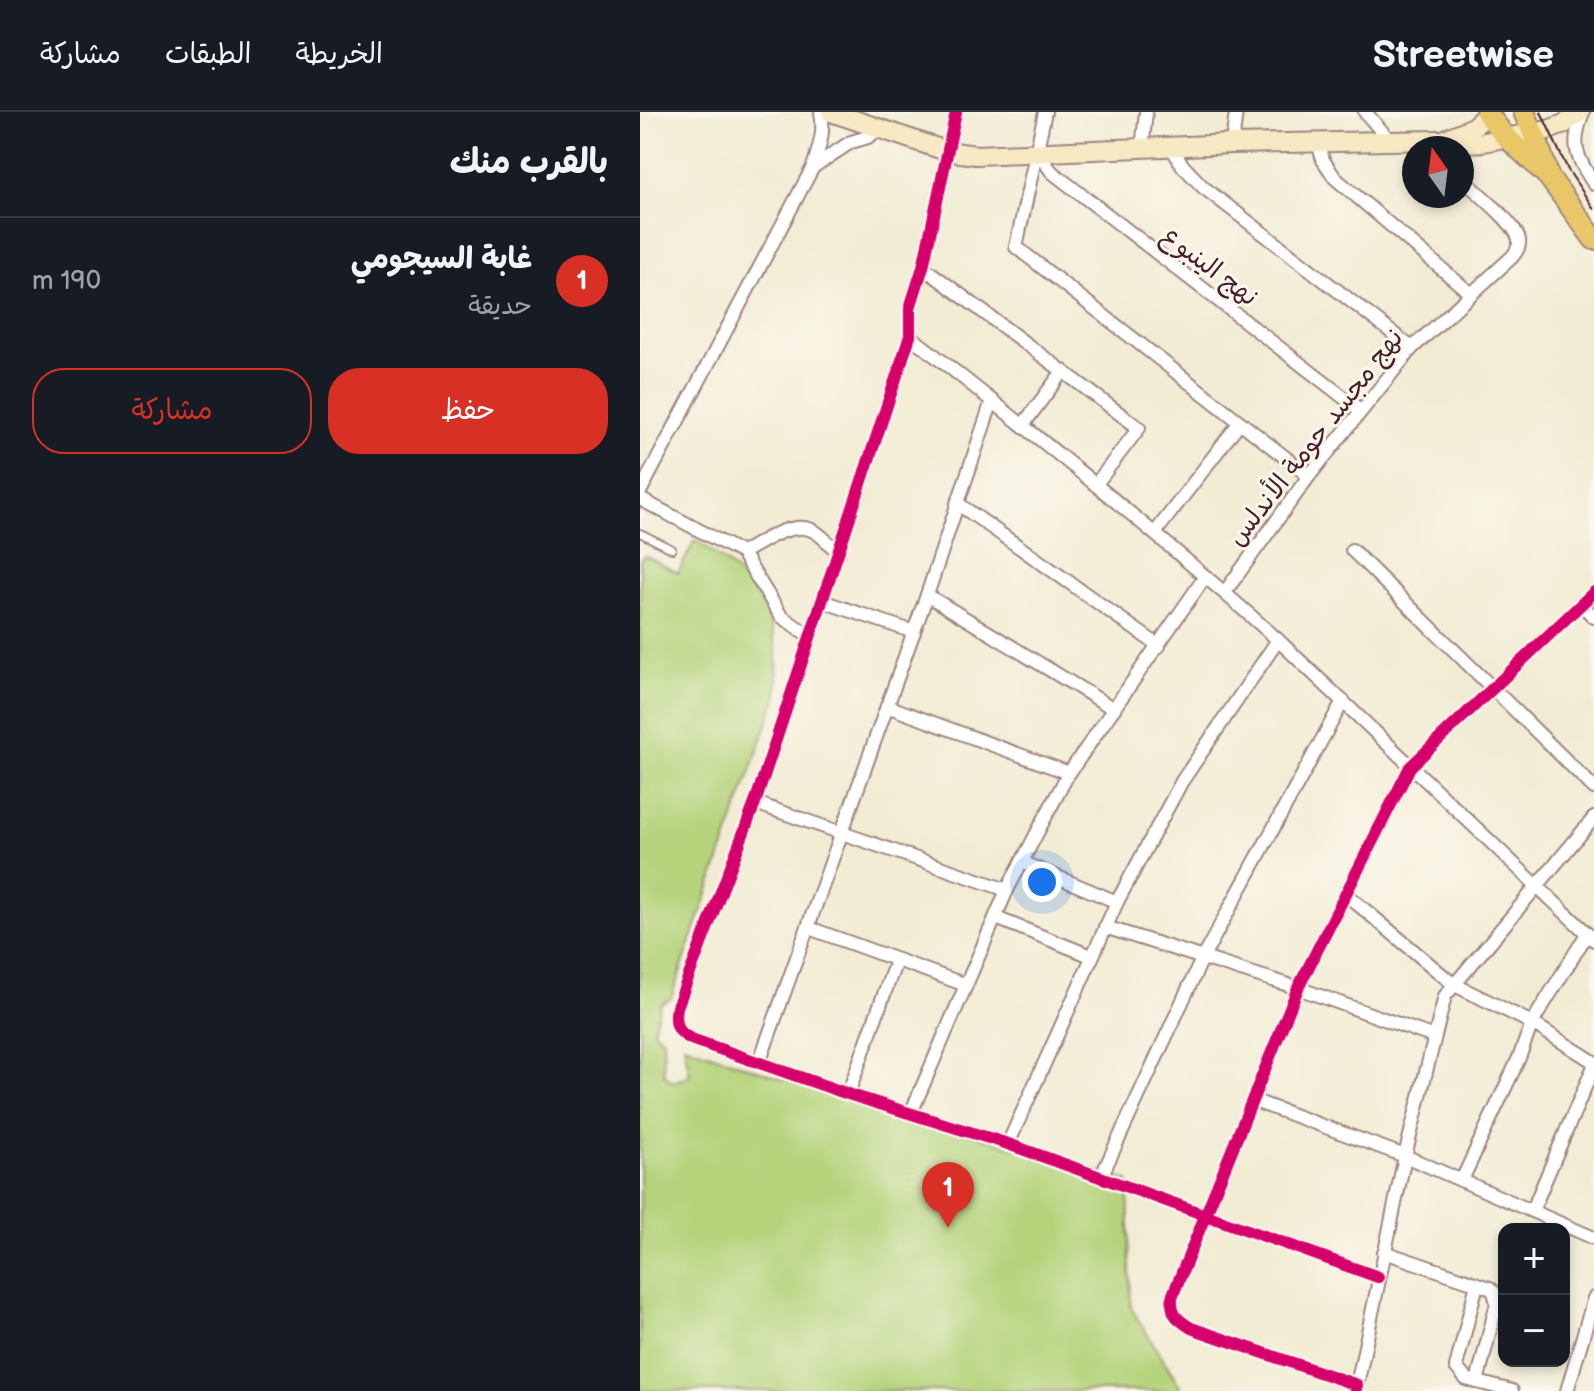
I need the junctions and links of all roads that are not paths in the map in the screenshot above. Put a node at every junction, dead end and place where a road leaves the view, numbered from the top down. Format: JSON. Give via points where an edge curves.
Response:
{"nodes":[{"id":1,"x":821,"y":112,"type":"edge"},
{"id":2,"x":831,"y":112,"type":"edge"},
{"id":3,"x":956,"y":112,"type":"edge"},
{"id":4,"x":1045,"y":112,"type":"edge"},
{"id":5,"x":1146,"y":112,"type":"edge"},
{"id":6,"x":1236,"y":112,"type":"edge"},
{"id":7,"x":1365,"y":112,"type":"edge"},
{"id":8,"x":1524,"y":112,"type":"edge"},
{"id":9,"x":1582,"y":112,"type":"edge"},
{"id":10,"x":1488,"y":113,"type":"edge"},
{"id":11,"x":879,"y":129,"type":"junction"},
{"id":12,"x":1534,"y":134,"type":"junction"},
{"id":13,"x":1453,"y":136,"type":"edge"},
{"id":14,"x":1508,"y":140,"type":"junction"},
{"id":15,"x":1318,"y":143,"type":"junction"},
{"id":16,"x":1392,"y":143,"type":"junction"},
{"id":17,"x":1402,"y":143,"type":"edge"},
{"id":18,"x":1474,"y":143,"type":"edge"},
{"id":19,"x":1232,"y":144,"type":"junction"},
{"id":20,"x":1172,"y":148,"type":"junction"},
{"id":21,"x":1142,"y":149,"type":"junction"},
{"id":22,"x":946,"y":151,"type":"junction"},
{"id":23,"x":1037,"y":152,"type":"junction"},
{"id":24,"x":813,"y":167,"type":"junction"},
{"id":25,"x":1548,"y":176,"type":"junction"},
{"id":26,"x":1594,"y":184,"type":"edge"},
{"id":27,"x":1474,"y":190,"type":"edge"},
{"id":28,"x":1594,"y":239,"type":"edge"},
{"id":29,"x":923,"y":267,"type":"junction"},
{"id":30,"x":1470,"y":293,"type":"junction"},
{"id":31,"x":910,"y":336,"type":"junction"},
{"id":32,"x":1412,"y":348,"type":"junction"},
{"id":33,"x":1063,"y":371,"type":"junction"},
{"id":34,"x":992,"y":401,"type":"junction"},
{"id":35,"x":1360,"y":410,"type":"junction"},
{"id":36,"x":1240,"y":422,"type":"junction"},
{"id":37,"x":1023,"y":425,"type":"junction"},
{"id":38,"x":1309,"y":476,"type":"junction"},
{"id":39,"x":1096,"y":484,"type":"junction"},
{"id":40,"x":640,"y":492,"type":"edge"},
{"id":41,"x":640,"y":499,"type":"edge"},
{"id":42,"x":957,"y":503,"type":"junction"},
{"id":43,"x":640,"y":533,"type":"edge"},
{"id":44,"x":1155,"y":533,"type":"junction"},
{"id":45,"x":672,"y":549,"type":"dead end"},
{"id":46,"x":1352,"y":550,"type":"dead end"},
{"id":47,"x":742,"y":553,"type":"junction"},
{"id":48,"x":839,"y":553,"type":"junction"},
{"id":49,"x":1205,"y":577,"type":"junction"},
{"id":50,"x":1225,"y":592,"type":"junction"},
{"id":51,"x":1594,"y":592,"type":"edge"},
{"id":52,"x":927,"y":595,"type":"junction"},
{"id":53,"x":822,"y":601,"type":"junction"},
{"id":54,"x":1581,"y":604,"type":"junction"},
{"id":55,"x":1594,"y":617,"type":"edge"},
{"id":56,"x":914,"y":632,"type":"junction"},
{"id":57,"x":808,"y":635,"type":"junction"},
{"id":58,"x":1278,"y":640,"type":"junction"},
{"id":59,"x":1159,"y":646,"type":"junction"},
{"id":60,"x":1491,"y":688,"type":"junction"},
{"id":61,"x":1343,"y":701,"type":"junction"},
{"id":62,"x":887,"y":706,"type":"junction"},
{"id":63,"x":1114,"y":709,"type":"junction"},
{"id":64,"x":1410,"y":767,"type":"junction"},
{"id":65,"x":1069,"y":773,"type":"junction"},
{"id":66,"x":1594,"y":788,"type":"edge"},
{"id":67,"x":755,"y":803,"type":"junction"},
{"id":68,"x":1594,"y":818,"type":"edge"},
{"id":69,"x":842,"y":832,"type":"junction"},
{"id":70,"x":1022,"y":862,"type":"junction"},
{"id":71,"x":1536,"y":887,"type":"junction"},
{"id":72,"x":1007,"y":890,"type":"junction"},
{"id":73,"x":1347,"y":895,"type":"junction"},
{"id":74,"x":1117,"y":902,"type":"junction"},
{"id":75,"x":996,"y":918,"type":"junction"},
{"id":76,"x":1105,"y":927,"type":"junction"},
{"id":77,"x":809,"y":928,"type":"junction"},
{"id":78,"x":1590,"y":937,"type":"edge"},
{"id":79,"x":1091,"y":956,"type":"junction"},
{"id":80,"x":1202,"y":959,"type":"junction"},
{"id":81,"x":896,"y":961,"type":"junction"},
{"id":82,"x":1453,"y":984,"type":"junction"},
{"id":83,"x":966,"y":985,"type":"junction"},
{"id":84,"x":1298,"y":988,"type":"junction"},
{"id":85,"x":1532,"y":1023,"type":"junction"},
{"id":86,"x":1434,"y":1037,"type":"junction"},
{"id":87,"x":759,"y":1063,"type":"junction"},
{"id":88,"x":1594,"y":1064,"type":"edge"},
{"id":89,"x":848,"y":1094,"type":"junction"},
{"id":90,"x":1252,"y":1100,"type":"junction"},
{"id":91,"x":911,"y":1113,"type":"junction"},
{"id":92,"x":1008,"y":1144,"type":"junction"},
{"id":93,"x":1405,"y":1156,"type":"junction"},
{"id":94,"x":1101,"y":1177,"type":"junction"},
{"id":95,"x":1462,"y":1180,"type":"junction"},
{"id":96,"x":1532,"y":1211,"type":"junction"},
{"id":97,"x":1205,"y":1216,"type":"junction"},
{"id":98,"x":1593,"y":1234,"type":"edge"},
{"id":99,"x":1384,"y":1252,"type":"junction"},
{"id":100,"x":1378,"y":1277,"type":"junction"},
{"id":101,"x":1477,"y":1284,"type":"junction"},
{"id":102,"x":1594,"y":1298,"type":"edge"},
{"id":103,"x":1477,"y":1382,"type":"junction"},
{"id":104,"x":1356,"y":1388,"type":"edge"},
{"id":105,"x":1512,"y":1391,"type":"edge"},
{"id":106,"x":1567,"y":1391,"type":"edge"}],
"edges":[{"from":1,"to":24,"type":"street","via":[[821,140]]},
{"from":2,"to":11,"type":"street"},
{"from":3,"to":22,"type":"street"},
{"from":4,"to":23,"type":"street"},
{"from":5,"to":21,"type":"street"},
{"from":6,"to":19,"type":"street"},
{"from":7,"to":16,"type":"street"},
{"from":8,"to":12,"type":"main road"},
{"from":9,"to":12,"type":"street"},
{"from":9,"to":26,"type":"street","via":[[1575,148]]},
{"from":10,"to":13,"type":"street"},
{"from":10,"to":14,"type":"main road"},
{"from":11,"to":22,"type":"street"},
{"from":11,"to":24,"type":"street"},
{"from":12,"to":14,"type":"street"},
{"from":12,"to":25,"type":"main road"},
{"from":14,"to":18,"type":"street"},
{"from":14,"to":25,"type":"main road"},
{"from":15,"to":16,"type":"street"},
{"from":15,"to":19,"type":"street"},
{"from":15,"to":30,"type":"street","via":[[1335,178]]},
{"from":16,"to":17,"type":"street"},
{"from":19,"to":20,"type":"street"},
{"from":20,"to":21,"type":"street"},
{"from":20,"to":32,"type":"street","via":[[1203,187]]},
{"from":21,"to":23,"type":"street"},
{"from":22,"to":23,"type":"street"},
{"from":22,"to":29,"type":"street"},
{"from":23,"to":35,"type":"street","name":"نهج الينبوع","via":[[1052,172]]},
{"from":23,"to":36,"type":"street","via":[[1016,247]]},
{"from":24,"to":40,"type":"street"},
{"from":25,"to":28,"type":"main road"},
{"from":27,"to":30,"type":"street","name":"نهج مجسد حومة الأندلس","via":[[1520,241],[1512,257]]},
{"from":29,"to":31,"type":"street","via":[[910,308]]},
{"from":29,"to":33,"type":"street"},
{"from":30,"to":32,"type":"street","name":"نهج مجسد حومة الأندلس"},
{"from":31,"to":34,"type":"street"},
{"from":31,"to":48,"type":"street"},
{"from":32,"to":35,"type":"street","name":"نهج مجسد حومة الأندلس"},
{"from":33,"to":37,"type":"street"},
{"from":33,"to":39,"type":"street","via":[[1139,428]]},
{"from":34,"to":37,"type":"street"},
{"from":34,"to":42,"type":"street"},
{"from":35,"to":38,"type":"street","name":"نهج مجسد حومة الأندلس"},
{"from":36,"to":38,"type":"street"},
{"from":36,"to":44,"type":"street"},
{"from":37,"to":39,"type":"street"},
{"from":38,"to":50,"type":"street","name":"نهج مجسد حومة الأندلس"},
{"from":39,"to":44,"type":"street"},
{"from":41,"to":47,"type":"street"},
{"from":42,"to":52,"type":"street"},
{"from":42,"to":59,"type":"street"},
{"from":43,"to":45,"type":"lane"},
{"from":44,"to":49,"type":"street"},
{"from":46,"to":60,"type":"street"},
{"from":47,"to":48,"type":"street","via":[[789,530],[806,528]]},
{"from":47,"to":57,"type":"street","via":[[781,616]]},
{"from":48,"to":53,"type":"street"},
{"from":49,"to":50,"type":"street"},
{"from":49,"to":59,"type":"street"},
{"from":50,"to":58,"type":"street"},
{"from":51,"to":54,"type":"street"},
{"from":52,"to":56,"type":"street"},
{"from":52,"to":63,"type":"street"},
{"from":53,"to":56,"type":"street"},
{"from":53,"to":57,"type":"street"},
{"from":54,"to":55,"type":"street"},
{"from":54,"to":60,"type":"street"},
{"from":56,"to":62,"type":"street"},
{"from":57,"to":67,"type":"street"},
{"from":58,"to":61,"type":"street"},
{"from":58,"to":74,"type":"street","via":[[1182,781]]},
{"from":59,"to":63,"type":"street"},
{"from":60,"to":64,"type":"street"},
{"from":60,"to":66,"type":"street"},
{"from":61,"to":64,"type":"street"},
{"from":61,"to":80,"type":"street"},
{"from":62,"to":65,"type":"street"},
{"from":62,"to":69,"type":"street"},
{"from":63,"to":65,"type":"street"},
{"from":64,"to":71,"type":"street"},
{"from":64,"to":73,"type":"street"},
{"from":65,"to":70,"type":"street"},
{"from":67,"to":69,"type":"street"},
{"from":67,"to":87,"type":"street","via":[[675,1018],[682,1035]]},
{"from":68,"to":71,"type":"street"},
{"from":69,"to":72,"type":"street"},
{"from":69,"to":77,"type":"street"},
{"from":70,"to":72,"type":"street"},
{"from":70,"to":74,"type":"street"},
{"from":71,"to":78,"type":"street"},
{"from":71,"to":82,"type":"street"},
{"from":72,"to":75,"type":"street"},
{"from":73,"to":82,"type":"street"},
{"from":73,"to":84,"type":"street"},
{"from":74,"to":76,"type":"street"},
{"from":75,"to":79,"type":"street"},
{"from":75,"to":83,"type":"street"},
{"from":76,"to":79,"type":"street"},
{"from":76,"to":80,"type":"street"},
{"from":77,"to":81,"type":"street"},
{"from":77,"to":87,"type":"street"},
{"from":78,"to":85,"type":"street"},
{"from":79,"to":92,"type":"street"},
{"from":80,"to":84,"type":"street"},
{"from":80,"to":94,"type":"street"},
{"from":81,"to":83,"type":"street"},
{"from":81,"to":89,"type":"street"},
{"from":82,"to":85,"type":"street"},
{"from":82,"to":86,"type":"street"},
{"from":83,"to":91,"type":"street"},
{"from":84,"to":86,"type":"street"},
{"from":84,"to":90,"type":"street"},
{"from":85,"to":88,"type":"street"},
{"from":85,"to":95,"type":"street"},
{"from":86,"to":93,"type":"street"},
{"from":87,"to":89,"type":"street"},
{"from":88,"to":96,"type":"street"},
{"from":89,"to":91,"type":"street"},
{"from":90,"to":93,"type":"street"},
{"from":90,"to":97,"type":"street"},
{"from":91,"to":92,"type":"street"},
{"from":92,"to":94,"type":"street"},
{"from":93,"to":95,"type":"street"},
{"from":93,"to":99,"type":"street"},
{"from":94,"to":97,"type":"street"},
{"from":95,"to":96,"type":"street"},
{"from":96,"to":98,"type":"street"},
{"from":97,"to":100,"type":"street"},
{"from":97,"to":104,"type":"street","via":[[1172,1297],[1176,1319]]},
{"from":99,"to":100,"type":"street"},
{"from":99,"to":101,"type":"street"},
{"from":100,"to":104,"type":"street"},
{"from":101,"to":103,"type":"street","via":[[1490,1288],[1497,1303]]},
{"from":101,"to":103,"type":"street","via":[[1456,1360],[1460,1375]]},
{"from":102,"to":106,"type":"street"},
{"from":103,"to":105,"type":"street"}]}
